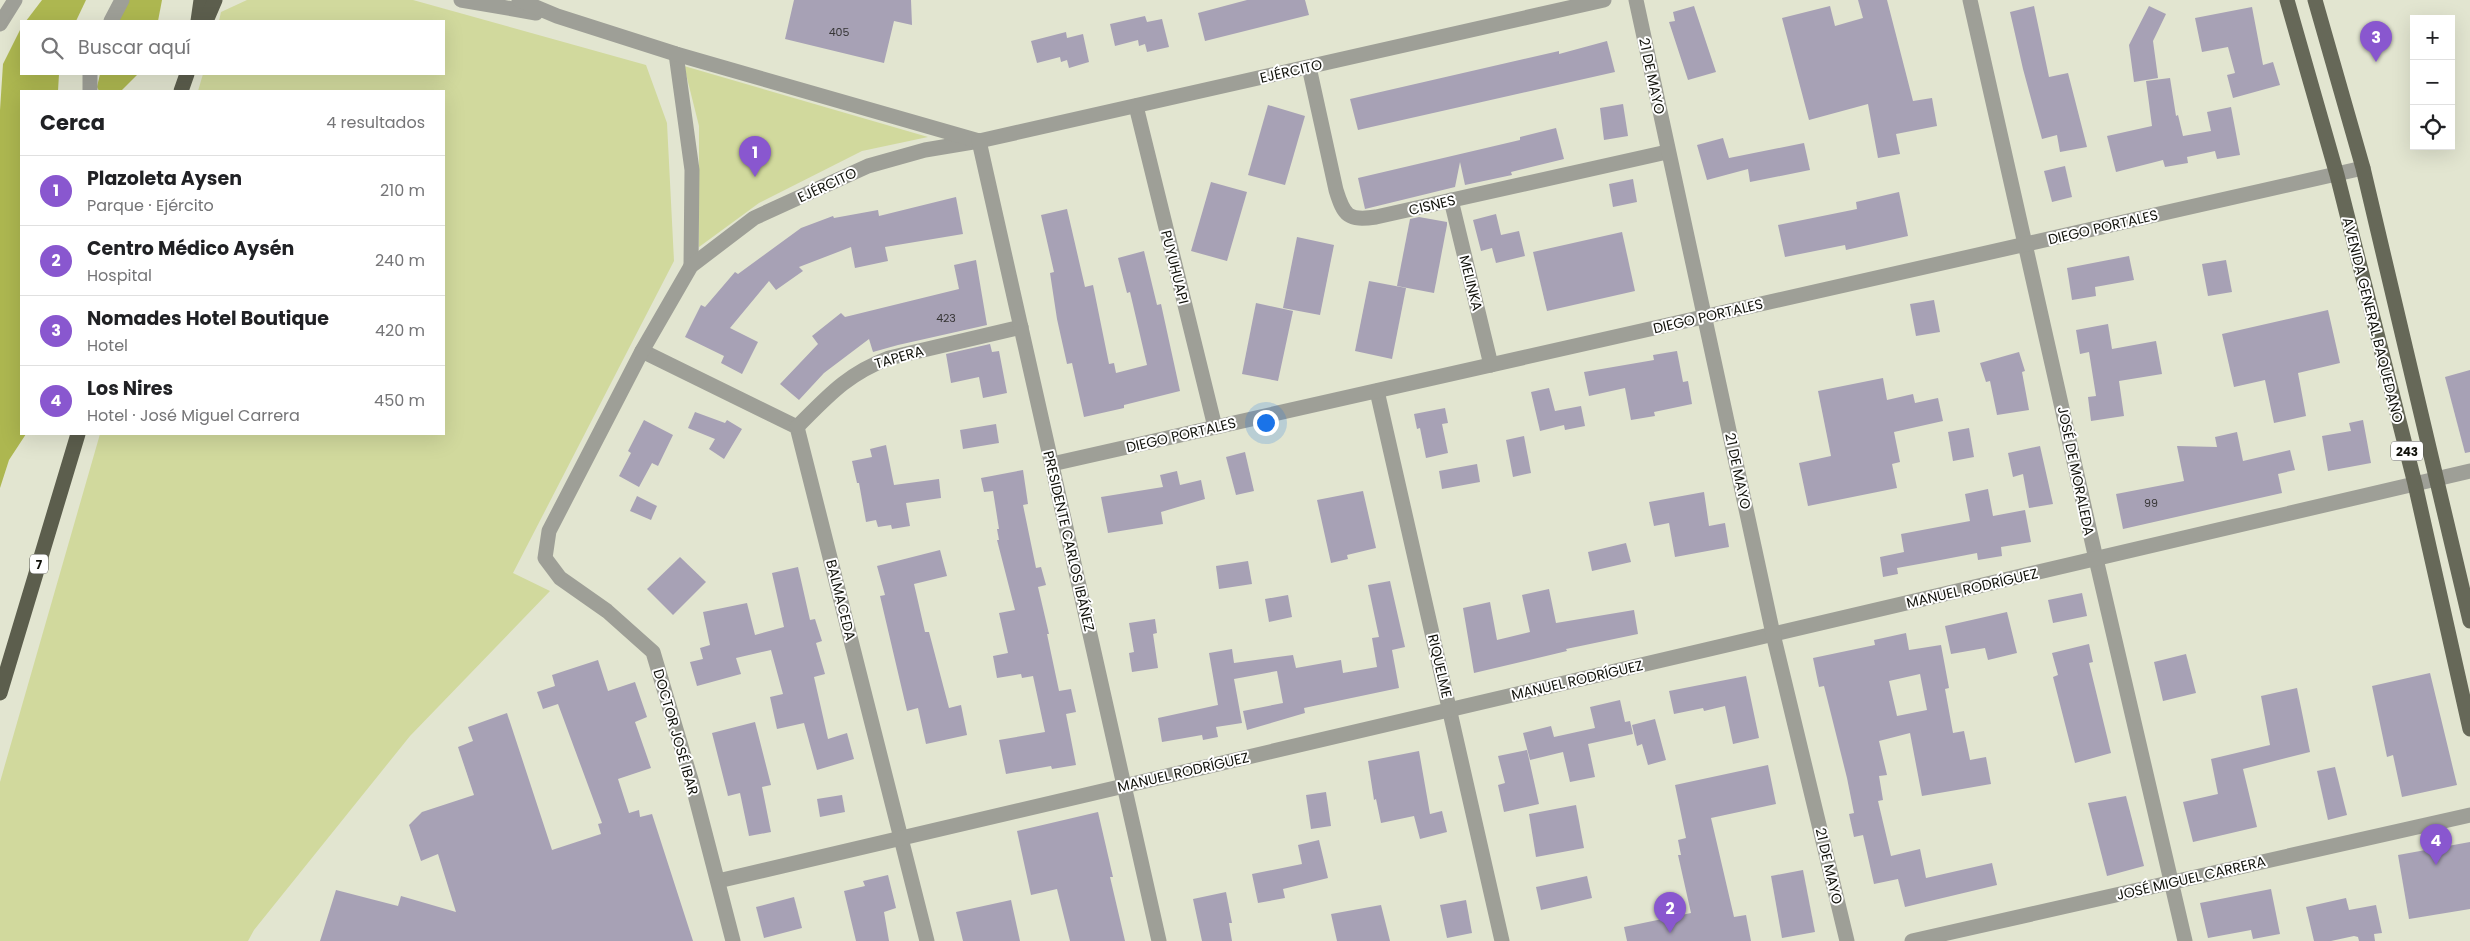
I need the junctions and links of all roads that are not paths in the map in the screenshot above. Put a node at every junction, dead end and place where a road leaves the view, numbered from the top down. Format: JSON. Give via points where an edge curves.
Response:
{"nodes":[{"id":1,"x":15,"y":0,"type":"edge"},
{"id":2,"x":122,"y":0,"type":"edge"},
{"id":3,"x":201,"y":0,"type":"edge"},
{"id":4,"x":215,"y":0,"type":"edge"},
{"id":5,"x":461,"y":0,"type":"edge"},
{"id":6,"x":519,"y":0,"type":"edge"},
{"id":7,"x":1604,"y":0,"type":"edge"},
{"id":8,"x":1636,"y":0,"type":"edge"},
{"id":9,"x":1970,"y":0,"type":"edge"},
{"id":10,"x":2288,"y":0,"type":"edge"},
{"id":11,"x":2315,"y":0,"type":"edge"},
{"id":12,"x":557,"y":16,"type":"junction"},
{"id":13,"x":112,"y":20,"type":"edge"},
{"id":14,"x":198,"y":20,"type":"edge"},
{"id":15,"x":206,"y":20,"type":"edge"},
{"id":16,"x":0,"y":24,"type":"edge"},
{"id":17,"x":676,"y":54,"type":"junction"},
{"id":18,"x":1309,"y":67,"type":"junction"},
{"id":19,"x":90,"y":75,"type":"edge"},
{"id":20,"x":187,"y":75,"type":"edge"},
{"id":21,"x":90,"y":90,"type":"edge"},
{"id":22,"x":182,"y":90,"type":"edge"},
{"id":23,"x":1136,"y":106,"type":"junction"},
{"id":24,"x":979,"y":141,"type":"junction"},
{"id":25,"x":1667,"y":152,"type":"junction"},
{"id":26,"x":2363,"y":168,"type":"junction"},
{"id":27,"x":2337,"y":175,"type":"junction"},
{"id":28,"x":1450,"y":200,"type":"junction"},
{"id":29,"x":2026,"y":244,"type":"junction"},
{"id":30,"x":691,"y":266,"type":"junction"},
{"id":31,"x":1704,"y":317,"type":"junction"},
{"id":32,"x":1021,"y":327,"type":"junction"},
{"id":33,"x":642,"y":351,"type":"junction"},
{"id":34,"x":1491,"y":365,"type":"junction"},
{"id":35,"x":1377,"y":391,"type":"junction"},
{"id":36,"x":797,"y":427,"type":"junction"},
{"id":37,"x":1215,"y":427,"type":"junction"},
{"id":38,"x":78,"y":435,"type":"edge"},
{"id":39,"x":1052,"y":464,"type":"junction"},
{"id":40,"x":2470,"y":472,"type":"edge"},
{"id":41,"x":2436,"y":480,"type":"junction"},
{"id":42,"x":2415,"y":484,"type":"junction"},
{"id":43,"x":2096,"y":559,"type":"junction"},
{"id":44,"x":2467,"y":591,"type":"edge"},
{"id":45,"x":2470,"y":622,"type":"edge"},
{"id":46,"x":1773,"y":634,"type":"junction"},
{"id":47,"x":0,"y":694,"type":"edge"},
{"id":48,"x":1450,"y":710,"type":"junction"},
{"id":49,"x":2470,"y":729,"type":"edge"},
{"id":50,"x":1124,"y":786,"type":"junction"},
{"id":51,"x":2470,"y":815,"type":"edge"},
{"id":52,"x":901,"y":838,"type":"junction"},
{"id":53,"x":718,"y":881,"type":"junction"},
{"id":54,"x":2172,"y":882,"type":"junction"},
{"id":55,"x":733,"y":941,"type":"edge"},
{"id":56,"x":927,"y":941,"type":"edge"},
{"id":57,"x":1159,"y":941,"type":"edge"},
{"id":58,"x":1502,"y":941,"type":"edge"},
{"id":59,"x":1847,"y":941,"type":"edge"},
{"id":60,"x":1912,"y":941,"type":"edge"},
{"id":61,"x":2185,"y":941,"type":"edge"}],
"edges":[{"from":1,"to":16,"type":"street"},
{"from":2,"to":13,"type":"street"},
{"from":3,"to":14,"type":"highway"},
{"from":4,"to":15,"type":"highway"},
{"from":5,"to":12,"type":"street","name":"EJÉRCITO"},
{"from":6,"to":12,"type":"street","name":"EJÉRCITO"},
{"from":7,"to":18,"type":"street","name":"EJÉRCITO"},
{"from":8,"to":25,"type":"street","name":"21 DE MAYO"},
{"from":9,"to":29,"type":"street","name":"JOSÉ DE MORALEDA"},
{"from":10,"to":27,"type":"main road","name":"AVENIDA GENERAL BAQUEDANO","number":"243"},
{"from":11,"to":26,"type":"main road","name":"AVENIDA GENERAL BAQUEDANO","number":"243"},
{"from":12,"to":17,"type":"street","name":"EJÉRCITO"},
{"from":17,"to":24,"type":"street","name":"EJÉRCITO"},
{"from":17,"to":30,"type":"street","name":"EJÉRCITO","via":[[692,170]]},
{"from":18,"to":23,"type":"street","name":"EJÉRCITO"},
{"from":18,"to":28,"type":"street","name":"CISNES","via":[[1336,190],[1346,215],[1361,219],[1376,217]]},
{"from":19,"to":21,"type":"street"},
{"from":20,"to":22,"type":"highway"},
{"from":23,"to":24,"type":"street","name":"EJÉRCITO"},
{"from":23,"to":37,"type":"street","name":"PUYUHUAPI"},
{"from":24,"to":30,"type":"street","name":"EJÉRCITO","via":[[925,150],[868,166],[754,218]]},
{"from":24,"to":32,"type":"street","name":"PRESIDENTE CARLOS IBÁÑEZ"},
{"from":25,"to":28,"type":"street","name":"CISNES"},
{"from":25,"to":31,"type":"street","name":"21 DE MAYO"},
{"from":26,"to":27,"type":"street","name":"DIEGO PORTALES"},
{"from":26,"to":41,"type":"main road","name":"AVENIDA GENERAL BAQUEDANO","number":"243"},
{"from":27,"to":29,"type":"street","name":"DIEGO PORTALES"},
{"from":27,"to":42,"type":"main road","name":"AVENIDA GENERAL BAQUEDANO","number":"243"},
{"from":28,"to":34,"type":"street","name":"MELINKA"},
{"from":29,"to":31,"type":"street","name":"DIEGO PORTALES"},
{"from":29,"to":43,"type":"street","name":"JOSÉ DE MORALEDA"},
{"from":30,"to":33,"type":"street","name":"EJÉRCITO"},
{"from":31,"to":34,"type":"street","name":"DIEGO PORTALES"},
{"from":31,"to":46,"type":"street","name":"21 DE MAYO"},
{"from":32,"to":36,"type":"street","name":"TAPERA","via":[[889,358],[872,365],[844,381]]},
{"from":32,"to":39,"type":"street","name":"PRESIDENTE CARLOS IBÁÑEZ"},
{"from":33,"to":36,"type":"street"},
{"from":33,"to":53,"type":"street","name":"DOCTOR JOSÉ IBAR","via":[[549,531],[545,558],[560,578],[607,611],[653,652]]},
{"from":34,"to":35,"type":"street","name":"DIEGO PORTALES"},
{"from":35,"to":37,"type":"street","name":"DIEGO PORTALES"},
{"from":35,"to":48,"type":"street","name":"RIQUELME"},
{"from":36,"to":52,"type":"street","name":"BALMACEDA"},
{"from":37,"to":39,"type":"street","name":"DIEGO PORTALES"},
{"from":38,"to":47,"type":"highway","number":"7"},
{"from":39,"to":50,"type":"street","name":"PRESIDENTE CARLOS IBÁÑEZ"},
{"from":40,"to":41,"type":"street","name":"MANUEL RODRÍGUEZ"},
{"from":41,"to":42,"type":"street","name":"MANUEL RODRÍGUEZ"},
{"from":41,"to":44,"type":"main road","name":"AVENIDA GENERAL BAQUEDANO","number":"243"},
{"from":42,"to":43,"type":"street","name":"MANUEL RODRÍGUEZ"},
{"from":42,"to":49,"type":"main road","name":"AVENIDA GENERAL BAQUEDANO","number":"243"},
{"from":43,"to":46,"type":"street","name":"MANUEL RODRÍGUEZ"},
{"from":43,"to":54,"type":"street","name":"JOSÉ DE MORALEDA"},
{"from":44,"to":45,"type":"main road","name":"AVENIDA GENERAL BAQUEDANO","number":"243"},
{"from":46,"to":48,"type":"street","name":"MANUEL RODRÍGUEZ"},
{"from":46,"to":59,"type":"street","name":"21 DE MAYO"},
{"from":48,"to":50,"type":"street","name":"MANUEL RODRÍGUEZ"},
{"from":48,"to":58,"type":"street","name":"RIQUELME"},
{"from":50,"to":52,"type":"street","name":"MANUEL RODRÍGUEZ"},
{"from":50,"to":57,"type":"street","name":"PRESIDENTE CARLOS IBÁÑEZ"},
{"from":51,"to":54,"type":"street","name":"JOSÉ MIGUEL CARRERA"},
{"from":52,"to":53,"type":"street","name":"MANUEL RODRÍGUEZ"},
{"from":52,"to":56,"type":"street","name":"BALMACEDA"},
{"from":53,"to":55,"type":"street","name":"DOCTOR JOSÉ IBAR"},
{"from":54,"to":60,"type":"street","name":"JOSÉ MIGUEL CARRERA"},
{"from":54,"to":61,"type":"street","name":"JOSÉ DE MORALEDA"}]}
